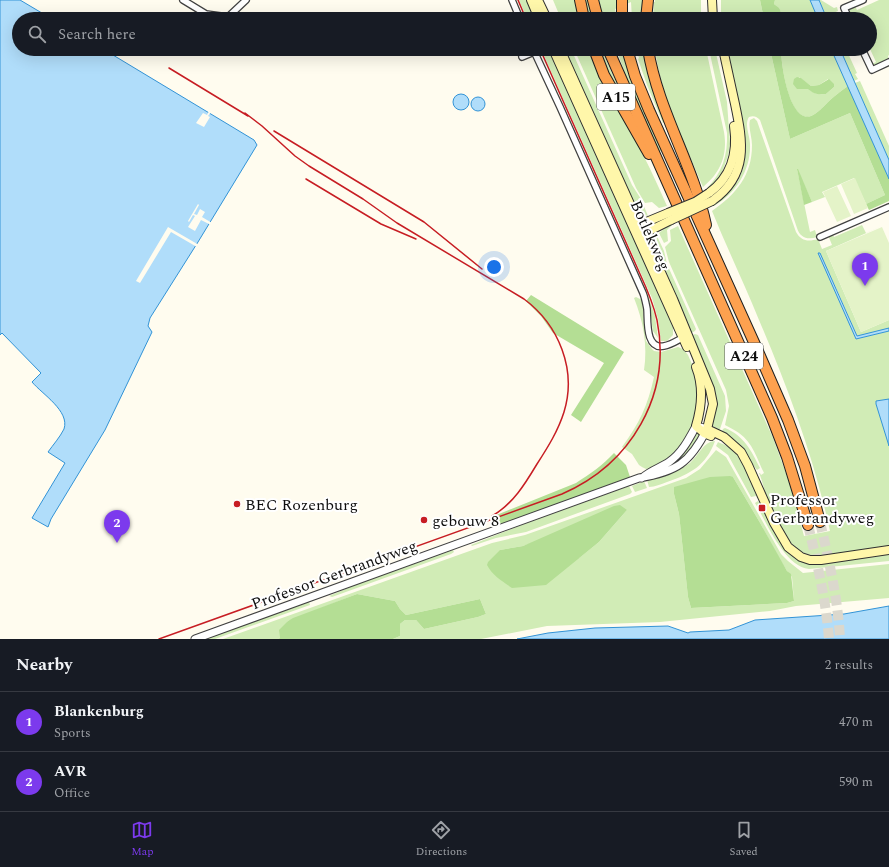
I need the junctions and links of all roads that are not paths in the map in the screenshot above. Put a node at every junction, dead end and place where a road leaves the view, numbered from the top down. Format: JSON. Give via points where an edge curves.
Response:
{"nodes":[{"id":1,"x":183,"y":0,"type":"edge"},
{"id":2,"x":246,"y":0,"type":"edge"},
{"id":3,"x":512,"y":0,"type":"edge"},
{"id":4,"x":531,"y":0,"type":"edge"},
{"id":5,"x":538,"y":0,"type":"edge"},
{"id":6,"x":580,"y":0,"type":"edge"},
{"id":7,"x":593,"y":0,"type":"edge"},
{"id":8,"x":648,"y":0,"type":"edge"},
{"id":9,"x":712,"y":0,"type":"edge"},
{"id":10,"x":717,"y":0,"type":"edge"},
{"id":11,"x":863,"y":0,"type":"edge"},
{"id":12,"x":203,"y":12,"type":"edge"},
{"id":13,"x":233,"y":12,"type":"edge"},
{"id":14,"x":517,"y":12,"type":"edge"},
{"id":15,"x":536,"y":12,"type":"edge"},
{"id":16,"x":544,"y":12,"type":"edge"},
{"id":17,"x":583,"y":12,"type":"edge"},
{"id":18,"x":596,"y":12,"type":"edge"},
{"id":19,"x":647,"y":12,"type":"edge"},
{"id":20,"x":713,"y":12,"type":"edge"},
{"id":21,"x":717,"y":12,"type":"edge"},
{"id":22,"x":846,"y":12,"type":"edge"},
{"id":23,"x":537,"y":56,"type":"edge"},
{"id":24,"x":556,"y":56,"type":"edge"},
{"id":25,"x":563,"y":56,"type":"edge"},
{"id":26,"x":597,"y":56,"type":"edge"},
{"id":27,"x":611,"y":56,"type":"edge"},
{"id":28,"x":629,"y":56,"type":"edge"},
{"id":29,"x":649,"y":56,"type":"edge"},
{"id":30,"x":720,"y":56,"type":"edge"},
{"id":31,"x":724,"y":56,"type":"edge"},
{"id":32,"x":865,"y":56,"type":"edge"},
{"id":33,"x":889,"y":62,"type":"edge"},
{"id":34,"x":670,"y":190,"type":"junction"},
{"id":35,"x":710,"y":197,"type":"junction"},
{"id":36,"x":889,"y":206,"type":"edge"},
{"id":37,"x":670,"y":217,"type":"junction"},
{"id":38,"x":639,"y":225,"type":"junction"},
{"id":39,"x":639,"y":234,"type":"junction"},
{"id":40,"x":820,"y":237,"type":"dead end"},
{"id":41,"x":710,"y":244,"type":"junction"},
{"id":42,"x":685,"y":337,"type":"junction"},
{"id":43,"x":696,"y":426,"type":"junction"},
{"id":44,"x":706,"y":431,"type":"junction"},
{"id":45,"x":642,"y":478,"type":"junction"},
{"id":46,"x":820,"y":522,"type":"tunnel mouth"},
{"id":47,"x":808,"y":525,"type":"tunnel mouth"},
{"id":48,"x":889,"y":550,"type":"edge"},
{"id":49,"x":195,"y":639,"type":"edge"}],
"edges":[{"from":1,"to":12,"type":"street"},
{"from":2,"to":13,"type":"street"},
{"from":3,"to":14,"type":"street"},
{"from":4,"to":15,"type":"main road"},
{"from":5,"to":16,"type":"main road"},
{"from":6,"to":17,"type":"highway"},
{"from":7,"to":18,"type":"highway"},
{"from":8,"to":19,"type":"highway"},
{"from":9,"to":20,"type":"main road"},
{"from":10,"to":21,"type":"main road"},
{"from":11,"to":22,"type":"street","via":[[844,8]]},
{"from":23,"to":42,"type":"street","via":[[643,294],[651,340],[657,346],[662,346]]},
{"from":24,"to":39,"type":"main road","name":"Botlekweg"},
{"from":25,"to":38,"type":"main road","name":"Botlekweg"},
{"from":26,"to":34,"type":"highway","number":"A15","via":[[604,75]]},
{"from":27,"to":34,"type":"highway","number":"A24"},
{"from":28,"to":41,"type":"highway","number":"A24","via":[[649,110]]},
{"from":29,"to":41,"type":"highway","number":"A24","via":[[662,104],[702,205]]},
{"from":30,"to":35,"type":"main road","via":[[731,109],[735,150],[727,175]]},
{"from":31,"to":35,"type":"main road","via":[[742,150],[734,179]]},
{"from":32,"to":33,"type":"street","via":[[872,70]]},
{"from":34,"to":47,"type":"highway","number":"A24","via":[[772,418]]},
{"from":35,"to":37,"type":"main road","bridge":true},
{"from":36,"to":40,"type":"street"},
{"from":37,"to":38,"type":"main road"},
{"from":37,"to":39,"type":"main road"},
{"from":38,"to":39,"type":"main road"},
{"from":39,"to":42,"type":"main road","name":"Botlekweg"},
{"from":41,"to":46,"type":"highway","number":"A24","via":[[795,439],[809,478]]},
{"from":42,"to":43,"type":"main road","name":"Botlekweg","via":[[701,384],[701,410]]},
{"from":42,"to":44,"type":"main road","name":"Botlekweg","via":[[712,397],[713,404]]},
{"from":43,"to":44,"type":"main road"},
{"from":43,"to":45,"type":"street","name":"Professor Gerbrandyweg","via":[[685,446],[670,462]]},
{"from":44,"to":45,"type":"street","name":"Professor Gerbrandyweg","via":[[687,460],[674,469]]},
{"from":44,"to":48,"type":"main road","via":[[724,437],[736,446],[745,458],[774,523],[788,547],[801,557],[821,560]]},
{"from":45,"to":49,"type":"street","name":"Professor Gerbrandyweg"}]}
